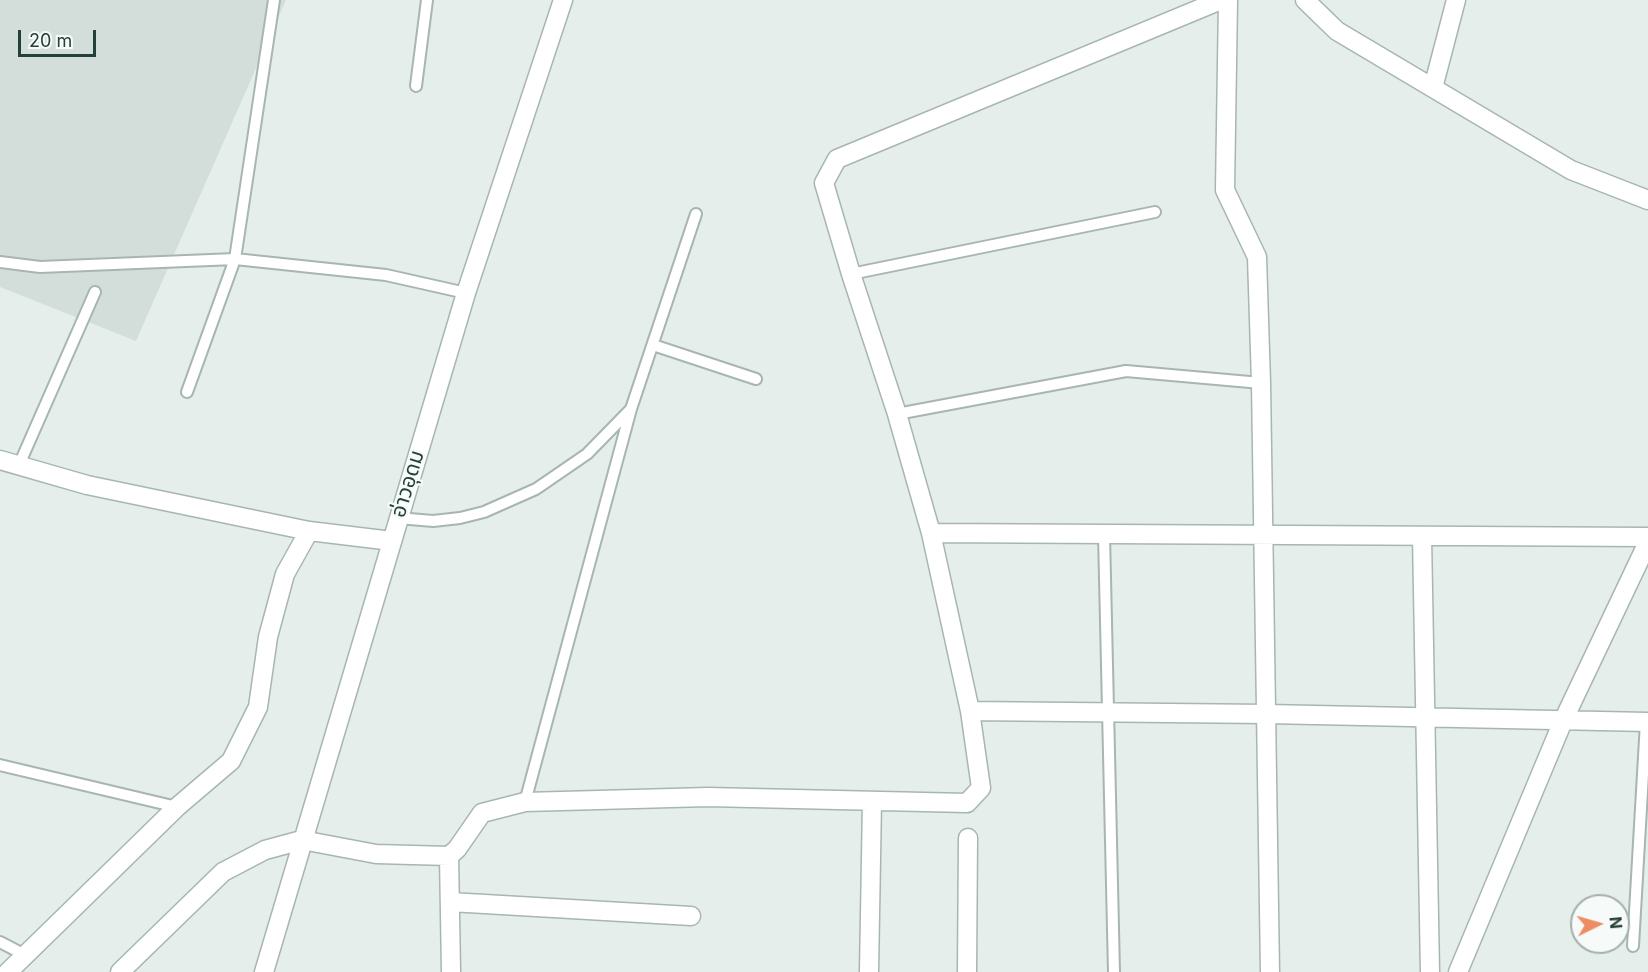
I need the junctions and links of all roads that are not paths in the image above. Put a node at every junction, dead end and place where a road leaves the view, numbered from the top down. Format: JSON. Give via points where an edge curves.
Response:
{"nodes":[{"id":1,"x":274,"y":0,"type":"edge"},
{"id":2,"x":426,"y":0,"type":"edge"},
{"id":3,"x":563,"y":0,"type":"edge"},
{"id":4,"x":1221,"y":0,"type":"edge"},
{"id":5,"x":1228,"y":0,"type":"edge"},
{"id":6,"x":1305,"y":0,"type":"edge"},
{"id":7,"x":1456,"y":0,"type":"edge"},
{"id":8,"x":416,"y":86,"type":"dead end"},
{"id":9,"x":1433,"y":88,"type":"junction"},
{"id":10,"x":1648,"y":200,"type":"edge"},
{"id":11,"x":1155,"y":212,"type":"dead end"},
{"id":12,"x":696,"y":213,"type":"dead end"},
{"id":13,"x":235,"y":259,"type":"junction"},
{"id":14,"x":0,"y":262,"type":"edge"},
{"id":15,"x":850,"y":274,"type":"junction"},
{"id":16,"x":94,"y":292,"type":"dead end"},
{"id":17,"x":466,"y":293,"type":"junction"},
{"id":18,"x":652,"y":345,"type":"junction"},
{"id":19,"x":756,"y":379,"type":"dead end"},
{"id":20,"x":1261,"y":383,"type":"junction"},
{"id":21,"x":187,"y":392,"type":"dead end"},
{"id":22,"x":631,"y":409,"type":"junction"},
{"id":23,"x":897,"y":414,"type":"junction"},
{"id":24,"x":0,"y":460,"type":"edge"},
{"id":25,"x":19,"y":465,"type":"junction"},
{"id":26,"x":398,"y":518,"type":"junction"},
{"id":27,"x":309,"y":531,"type":"junction"},
{"id":28,"x":931,"y":533,"type":"junction"},
{"id":29,"x":1104,"y":534,"type":"junction"},
{"id":30,"x":1264,"y":535,"type":"junction"},
{"id":31,"x":1422,"y":536,"type":"junction"},
{"id":32,"x":1648,"y":537,"type":"edge"},
{"id":33,"x":392,"y":541,"type":"junction"},
{"id":34,"x":1648,"y":542,"type":"edge"},
{"id":35,"x":970,"y":711,"type":"junction"},
{"id":36,"x":1108,"y":713,"type":"junction"},
{"id":37,"x":1267,"y":714,"type":"junction"},
{"id":38,"x":1426,"y":718,"type":"junction"},
{"id":39,"x":1563,"y":721,"type":"junction"},
{"id":40,"x":1647,"y":722,"type":"edge"},
{"id":41,"x":0,"y":765,"type":"edge"},
{"id":42,"x":872,"y":801,"type":"junction"},
{"id":43,"x":525,"y":802,"type":"junction"},
{"id":44,"x":177,"y":807,"type":"junction"},
{"id":45,"x":968,"y":838,"type":"dead end"},
{"id":46,"x":302,"y":840,"type":"junction"},
{"id":47,"x":449,"y":856,"type":"junction"},
{"id":48,"x":450,"y":902,"type":"junction"},
{"id":49,"x":691,"y":916,"type":"dead end"},
{"id":50,"x":0,"y":942,"type":"edge"},
{"id":51,"x":1633,"y":946,"type":"dead end"},
{"id":52,"x":25,"y":955,"type":"junction"},
{"id":53,"x":8,"y":972,"type":"edge"},
{"id":54,"x":120,"y":972,"type":"edge"},
{"id":55,"x":264,"y":972,"type":"edge"},
{"id":56,"x":451,"y":972,"type":"edge"},
{"id":57,"x":868,"y":972,"type":"edge"},
{"id":58,"x":967,"y":972,"type":"edge"},
{"id":59,"x":1114,"y":972,"type":"edge"},
{"id":60,"x":1270,"y":972,"type":"edge"},
{"id":61,"x":1430,"y":972,"type":"edge"},
{"id":62,"x":1458,"y":972,"type":"edge"}],
"edges":[{"from":1,"to":13,"type":"lane"},
{"from":2,"to":8,"type":"lane"},
{"from":3,"to":17,"type":"street","name":"อ่าวอุดม"},
{"from":4,"to":15,"type":"street","via":[[837,159],[824,183]]},
{"from":5,"to":20,"type":"street","via":[[1225,190],[1257,258]]},
{"from":6,"to":9,"type":"street","via":[[1337,31]]},
{"from":7,"to":9,"type":"street"},
{"from":9,"to":10,"type":"street","via":[[1571,170]]},
{"from":11,"to":15,"type":"lane"},
{"from":12,"to":18,"type":"lane"},
{"from":13,"to":14,"type":"lane","via":[[40,267]]},
{"from":13,"to":17,"type":"lane","via":[[386,275]]},
{"from":13,"to":21,"type":"lane"},
{"from":15,"to":23,"type":"street"},
{"from":16,"to":25,"type":"lane"},
{"from":17,"to":26,"type":"street","name":"อ่าวอุดม"},
{"from":18,"to":19,"type":"lane"},
{"from":18,"to":22,"type":"lane"},
{"from":20,"to":23,"type":"lane","via":[[1126,370]]},
{"from":20,"to":30,"type":"street"},
{"from":22,"to":26,"type":"lane","via":[[587,454],[536,489],[460,518]]},
{"from":22,"to":43,"type":"lane"},
{"from":23,"to":28,"type":"street"},
{"from":24,"to":25,"type":"street"},
{"from":25,"to":27,"type":"street","via":[[87,485]]},
{"from":26,"to":33,"type":"street","name":"อ่าวอุดม"},
{"from":27,"to":33,"type":"street"},
{"from":27,"to":44,"type":"street","via":[[285,574],[268,637],[254,716],[231,761]]},
{"from":28,"to":29,"type":"street"},
{"from":28,"to":35,"type":"street"},
{"from":29,"to":30,"type":"street"},
{"from":29,"to":36,"type":"lane"},
{"from":30,"to":31,"type":"street"},
{"from":30,"to":37,"type":"street"},
{"from":31,"to":32,"type":"street"},
{"from":31,"to":38,"type":"street"},
{"from":33,"to":46,"type":"street","name":"อ่าวอุดม"},
{"from":34,"to":39,"type":"street"},
{"from":35,"to":36,"type":"street"},
{"from":35,"to":42,"type":"street","via":[[981,788],[967,804]]},
{"from":36,"to":37,"type":"street"},
{"from":36,"to":59,"type":"lane"},
{"from":37,"to":38,"type":"street"},
{"from":37,"to":60,"type":"street"},
{"from":38,"to":39,"type":"street"},
{"from":38,"to":61,"type":"street"},
{"from":39,"to":40,"type":"street"},
{"from":39,"to":62,"type":"street"},
{"from":40,"to":51,"type":"lane"},
{"from":41,"to":44,"type":"lane"},
{"from":42,"to":43,"type":"street","via":[[708,797]]},
{"from":42,"to":57,"type":"street"},
{"from":43,"to":47,"type":"street","via":[[482,813]]},
{"from":44,"to":52,"type":"street"},
{"from":45,"to":58,"type":"street"},
{"from":46,"to":47,"type":"street","via":[[376,854]]},
{"from":46,"to":54,"type":"street","via":[[265,850],[223,872]]},
{"from":46,"to":55,"type":"street","name":"อ่าวอุดม"},
{"from":47,"to":48,"type":"street"},
{"from":48,"to":49,"type":"street"},
{"from":48,"to":56,"type":"street"},
{"from":50,"to":52,"type":"lane"},
{"from":52,"to":53,"type":"street"}]}
